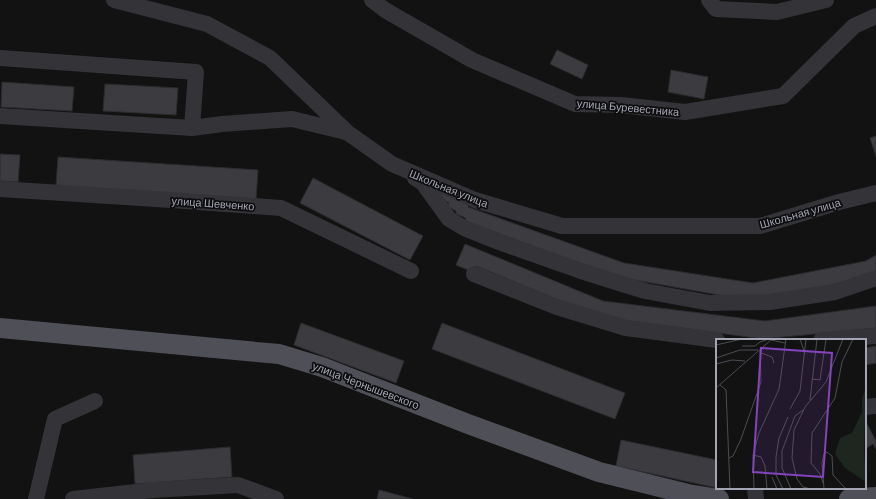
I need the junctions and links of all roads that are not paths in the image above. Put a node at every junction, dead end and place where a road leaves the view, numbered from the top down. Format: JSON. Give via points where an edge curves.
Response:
{"nodes":[{"id":1,"x":114,"y":0,"type":"edge"},
{"id":2,"x":372,"y":0,"type":"edge"},
{"id":3,"x":710,"y":0,"type":"edge"},
{"id":4,"x":826,"y":0,"type":"edge"},
{"id":5,"x":876,"y":16,"type":"edge"},
{"id":6,"x":0,"y":58,"type":"edge"},
{"id":7,"x":0,"y":116,"type":"edge"},
{"id":8,"x":192,"y":128,"type":"junction"},
{"id":9,"x":348,"y":133,"type":"junction"},
{"id":10,"x":392,"y":164,"type":"junction"},
{"id":11,"x":0,"y":189,"type":"edge"},
{"id":12,"x":24,"y":190,"type":"junction"},
{"id":13,"x":876,"y":192,"type":"edge"},
{"id":14,"x":0,"y":199,"type":"edge"},
{"id":15,"x":412,"y":271,"type":"dead end"},
{"id":16,"x":474,"y":274,"type":"dead end"},
{"id":17,"x":876,"y":278,"type":"edge"},
{"id":18,"x":0,"y":328,"type":"edge"},
{"id":19,"x":876,"y":336,"type":"edge"},
{"id":20,"x":835,"y":339,"type":"edge"},
{"id":21,"x":716,"y":340,"type":"edge"},
{"id":22,"x":95,"y":401,"type":"dead end"},
{"id":23,"x":876,"y":406,"type":"edge"},
{"id":24,"x":866,"y":407,"type":"edge"},
{"id":25,"x":755,"y":489,"type":"edge"},
{"id":26,"x":876,"y":497,"type":"edge"},
{"id":27,"x":36,"y":499,"type":"edge"},
{"id":28,"x":72,"y":499,"type":"edge"},
{"id":29,"x":276,"y":499,"type":"edge"},
{"id":30,"x":720,"y":499,"type":"edge"},
{"id":31,"x":756,"y":499,"type":"edge"},
{"id":32,"x":850,"y":499,"type":"edge"}],
"edges":[{"from":1,"to":9,"type":"street","name":"Школьная улица","via":[[207,24],[270,58]]},
{"from":2,"to":5,"type":"street","name":"улица Буревестника","via":[[472,60],[575,104],[621,105],[685,112],[783,96],[854,26]]},
{"from":3,"to":4,"type":"street","via":[[716,9],[777,12]]},
{"from":6,"to":8,"type":"street","via":[[196,72]]},
{"from":7,"to":8,"type":"street"},
{"from":8,"to":9,"type":"street","via":[[292,119]]},
{"from":9,"to":10,"type":"street","name":"Школьная улица"},
{"from":10,"to":13,"type":"street","name":"Школьная улица","via":[[475,200],[562,226],[760,226]]},
{"from":10,"to":17,"type":"street","via":[[423,183],[449,219],[464,228],[581,271],[645,291],[710,302],[770,302],[835,292]]},
{"from":11,"to":12,"type":"street","name":"улица Шевченко"},
{"from":12,"to":14,"type":"street"},
{"from":12,"to":15,"type":"street","name":"улица Шевченко","via":[[281,208]]},
{"from":16,"to":21,"type":"street","via":[[557,307],[626,328]]},
{"from":18,"to":30,"type":"main road","name":"улица Чернышевского","via":[[279,354],[322,367],[599,472],[688,494]]},
{"from":19,"to":20,"type":"street"},
{"from":22,"to":27,"type":"street","via":[[55,420]]},
{"from":23,"to":24,"type":"street"},
{"from":25,"to":31,"type":"street"},
{"from":26,"to":32,"type":"main road"},
{"from":28,"to":29,"type":"street","via":[[153,490],[238,485]]}]}
